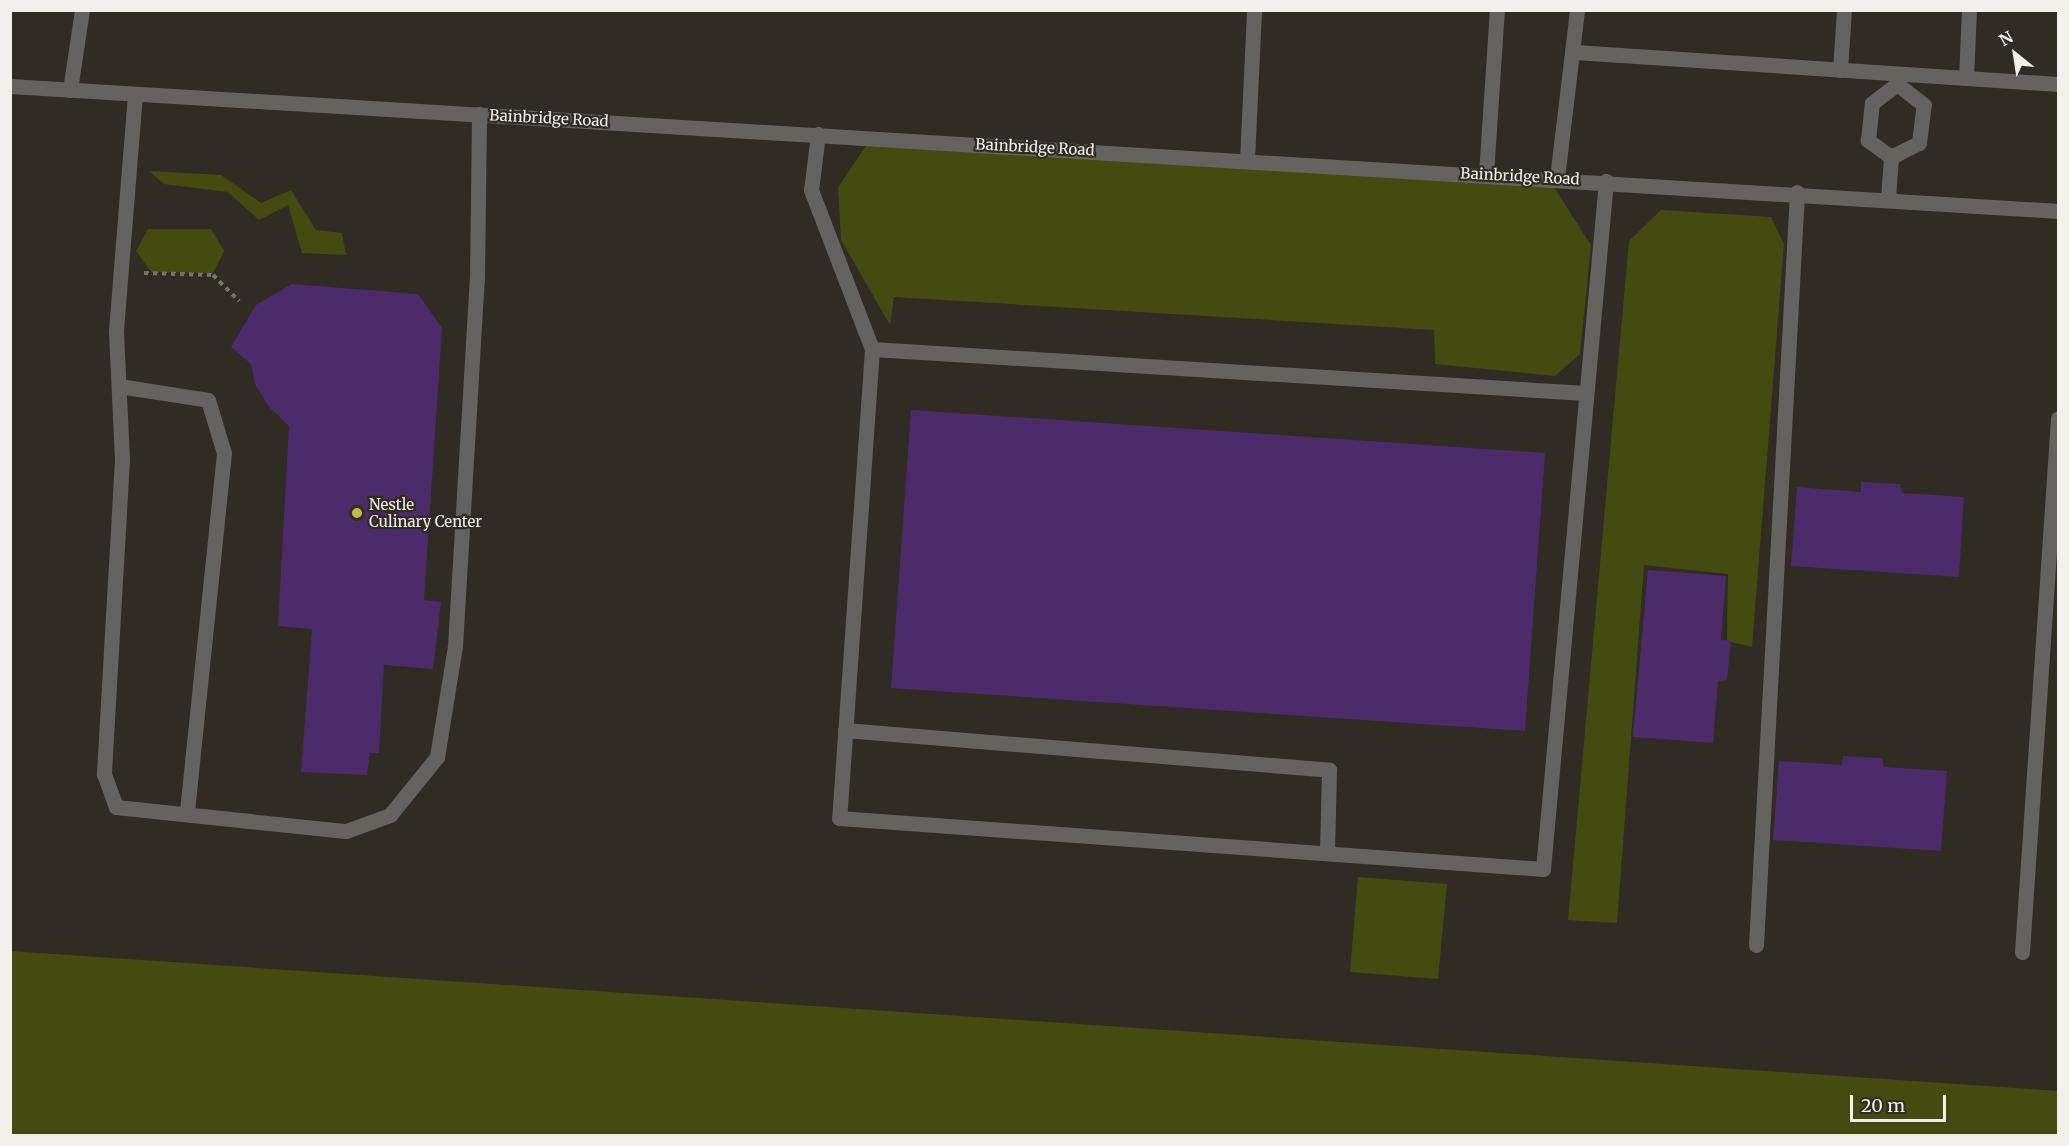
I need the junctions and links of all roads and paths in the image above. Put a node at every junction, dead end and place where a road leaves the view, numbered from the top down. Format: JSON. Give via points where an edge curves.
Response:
{"nodes":[{"id":1,"x":82,"y":10,"type":"edge"},
{"id":2,"x":1254,"y":10,"type":"edge"},
{"id":3,"x":1497,"y":10,"type":"edge"},
{"id":4,"x":1577,"y":10,"type":"edge"},
{"id":5,"x":1844,"y":10,"type":"edge"},
{"id":6,"x":1969,"y":10,"type":"edge"},
{"id":7,"x":1575,"y":52,"type":"junction"},
{"id":8,"x":1840,"y":70,"type":"junction"},
{"id":9,"x":1966,"y":78,"type":"junction"},
{"id":10,"x":1898,"y":79,"type":"junction"},
{"id":11,"x":2058,"y":84,"type":"edge"},
{"id":12,"x":10,"y":86,"type":"edge"},
{"id":13,"x":70,"y":90,"type":"junction"},
{"id":14,"x":135,"y":94,"type":"junction"},
{"id":15,"x":479,"y":114,"type":"junction"},
{"id":16,"x":818,"y":134,"type":"junction"},
{"id":17,"x":1891,"y":157,"type":"junction"},
{"id":18,"x":1247,"y":160,"type":"junction"},
{"id":19,"x":1486,"y":174,"type":"junction"},
{"id":20,"x":1557,"y":178,"type":"junction"},
{"id":21,"x":1606,"y":181,"type":"junction"},
{"id":22,"x":1797,"y":192,"type":"junction"},
{"id":23,"x":1888,"y":198,"type":"junction"},
{"id":24,"x":2058,"y":211,"type":"edge"},
{"id":25,"x":872,"y":349,"type":"junction"},
{"id":26,"x":119,"y":386,"type":"junction"},
{"id":27,"x":1586,"y":393,"type":"junction"},
{"id":28,"x":2058,"y":418,"type":"edge"},
{"id":29,"x":2055,"y":516,"type":"edge"},
{"id":30,"x":845,"y":730,"type":"junction"},
{"id":31,"x":188,"y":813,"type":"junction"},
{"id":32,"x":1327,"y":853,"type":"junction"},
{"id":33,"x":1756,"y":945,"type":"dead end"},
{"id":34,"x":2022,"y":952,"type":"dead end"}],
"edges":[{"from":1,"to":13,"type":"street"},
{"from":2,"to":18,"type":"street"},
{"from":3,"to":19,"type":"street"},
{"from":4,"to":7,"type":"street"},
{"from":5,"to":8,"type":"street"},
{"from":6,"to":9,"type":"street"},
{"from":7,"to":8,"type":"street"},
{"from":7,"to":20,"type":"street"},
{"from":8,"to":10,"type":"street"},
{"from":9,"to":10,"type":"street"},
{"from":9,"to":11,"type":"street"},
{"from":10,"to":17,"type":"street","via":[[1872,103],[1868,140]]},
{"from":10,"to":17,"type":"street","via":[[1924,105],[1920,143]]},
{"from":12,"to":13,"type":"street","name":"Bainbridge Road"},
{"from":13,"to":14,"type":"street","name":"Bainbridge Road"},
{"from":14,"to":15,"type":"street","name":"Bainbridge Road"},
{"from":14,"to":26,"type":"street","via":[[116,332]]},
{"from":15,"to":16,"type":"street","name":"Bainbridge Road"},
{"from":15,"to":31,"type":"street","via":[[477,279],[454,646],[437,757],[390,815],[346,831]]},
{"from":16,"to":18,"type":"street","name":"Bainbridge Road"},
{"from":16,"to":25,"type":"street","via":[[811,190]]},
{"from":17,"to":23,"type":"street"},
{"from":18,"to":19,"type":"street","name":"Bainbridge Road"},
{"from":19,"to":20,"type":"street","name":"Bainbridge Road"},
{"from":20,"to":21,"type":"street","name":"Bainbridge Road"},
{"from":21,"to":22,"type":"street","name":"Bainbridge Road"},
{"from":21,"to":27,"type":"street"},
{"from":22,"to":23,"type":"street","name":"Bainbridge Road"},
{"from":22,"to":33,"type":"street"},
{"from":23,"to":24,"type":"street","name":"Bainbridge Road"},
{"from":25,"to":27,"type":"street"},
{"from":25,"to":30,"type":"street"},
{"from":26,"to":31,"type":"street","via":[[121,483],[104,774],[116,807]]},
{"from":26,"to":31,"type":"street","via":[[208,400],[224,453]]},
{"from":27,"to":32,"type":"street","via":[[1543,869]]},
{"from":28,"to":29,"type":"street"},
{"from":29,"to":34,"type":"street"},
{"from":30,"to":32,"type":"street","via":[[1329,770]]},
{"from":30,"to":32,"type":"street","via":[[840,818]]}]}
